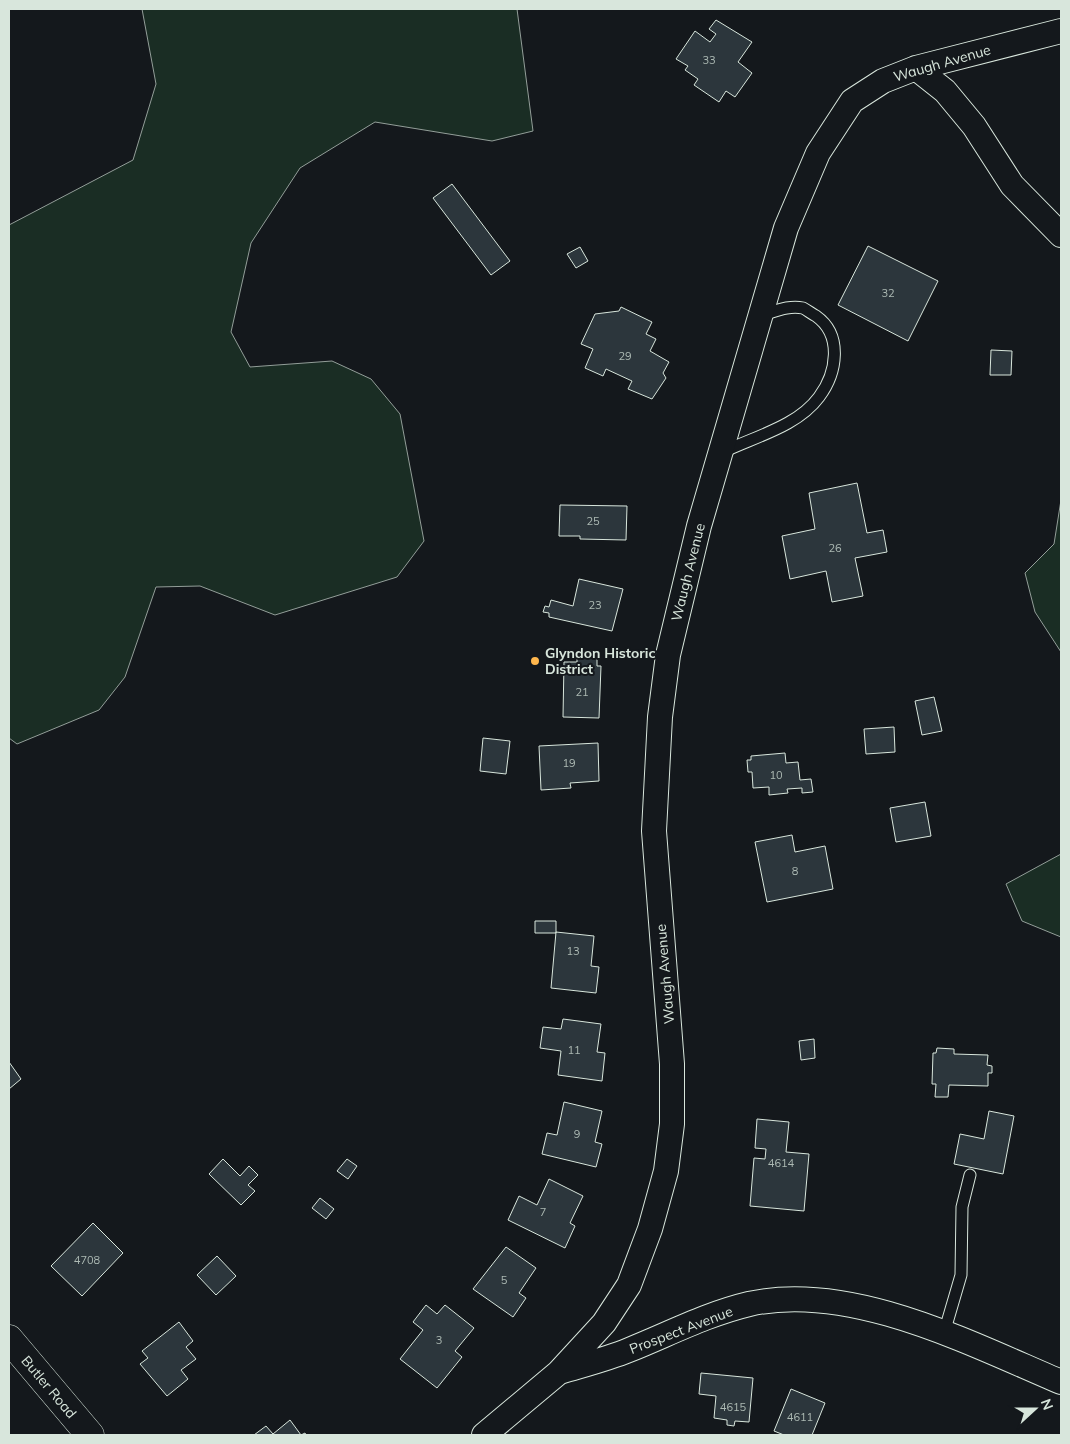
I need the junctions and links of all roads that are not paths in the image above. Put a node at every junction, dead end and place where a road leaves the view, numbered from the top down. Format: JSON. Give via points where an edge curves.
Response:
{"nodes":[{"id":1,"x":1061,"y":31,"type":"edge"},
{"id":2,"x":916,"y":68,"type":"junction"},
{"id":3,"x":1061,"y":235,"type":"edge"},
{"id":4,"x":762,"y":316,"type":"junction"},
{"id":5,"x":720,"y":454,"type":"junction"},
{"id":6,"x":970,"y":1175,"type":"dead end"},
{"id":7,"x":944,"y":1333,"type":"junction"},
{"id":8,"x":9,"y":1339,"type":"edge"},
{"id":9,"x":558,"y":1372,"type":"junction"},
{"id":10,"x":1061,"y":1382,"type":"edge"},
{"id":11,"x":90,"y":1435,"type":"edge"},
{"id":12,"x":484,"y":1435,"type":"edge"}],
"edges":[{"from":1,"to":2,"type":"street","name":"Waugh Avenue"},
{"from":2,"to":3,"type":"street","via":[[945,91],[1012,185]]},
{"from":2,"to":4,"type":"street","name":"Waugh Avenue","via":[[883,81],[852,101],[818,153],[786,228]]},
{"from":4,"to":5,"type":"street","name":"Waugh Avenue"},
{"from":4,"to":5,"type":"lane","via":[[785,308],[804,308],[822,320],[831,331],[836,352],[830,376],[820,396],[803,414]]},
{"from":5,"to":9,"type":"street","name":"Waugh Avenue","via":[[668,655],[660,717],[654,831],[672,1064],[672,1124],[666,1171],[629,1285],[604,1323]]},
{"from":6,"to":7,"type":"lane","via":[[962,1207],[961,1275]]},
{"from":7,"to":9,"type":"street","name":"Prospect Avenue","via":[[924,1324],[861,1308],[818,1300],[778,1300],[715,1314],[628,1350]]},
{"from":7,"to":10,"type":"street","name":"Prospect Avenue"},
{"from":8,"to":11,"type":"main road","name":"Butler Road"},
{"from":9,"to":12,"type":"street","name":"Waugh Avenue"}]}
